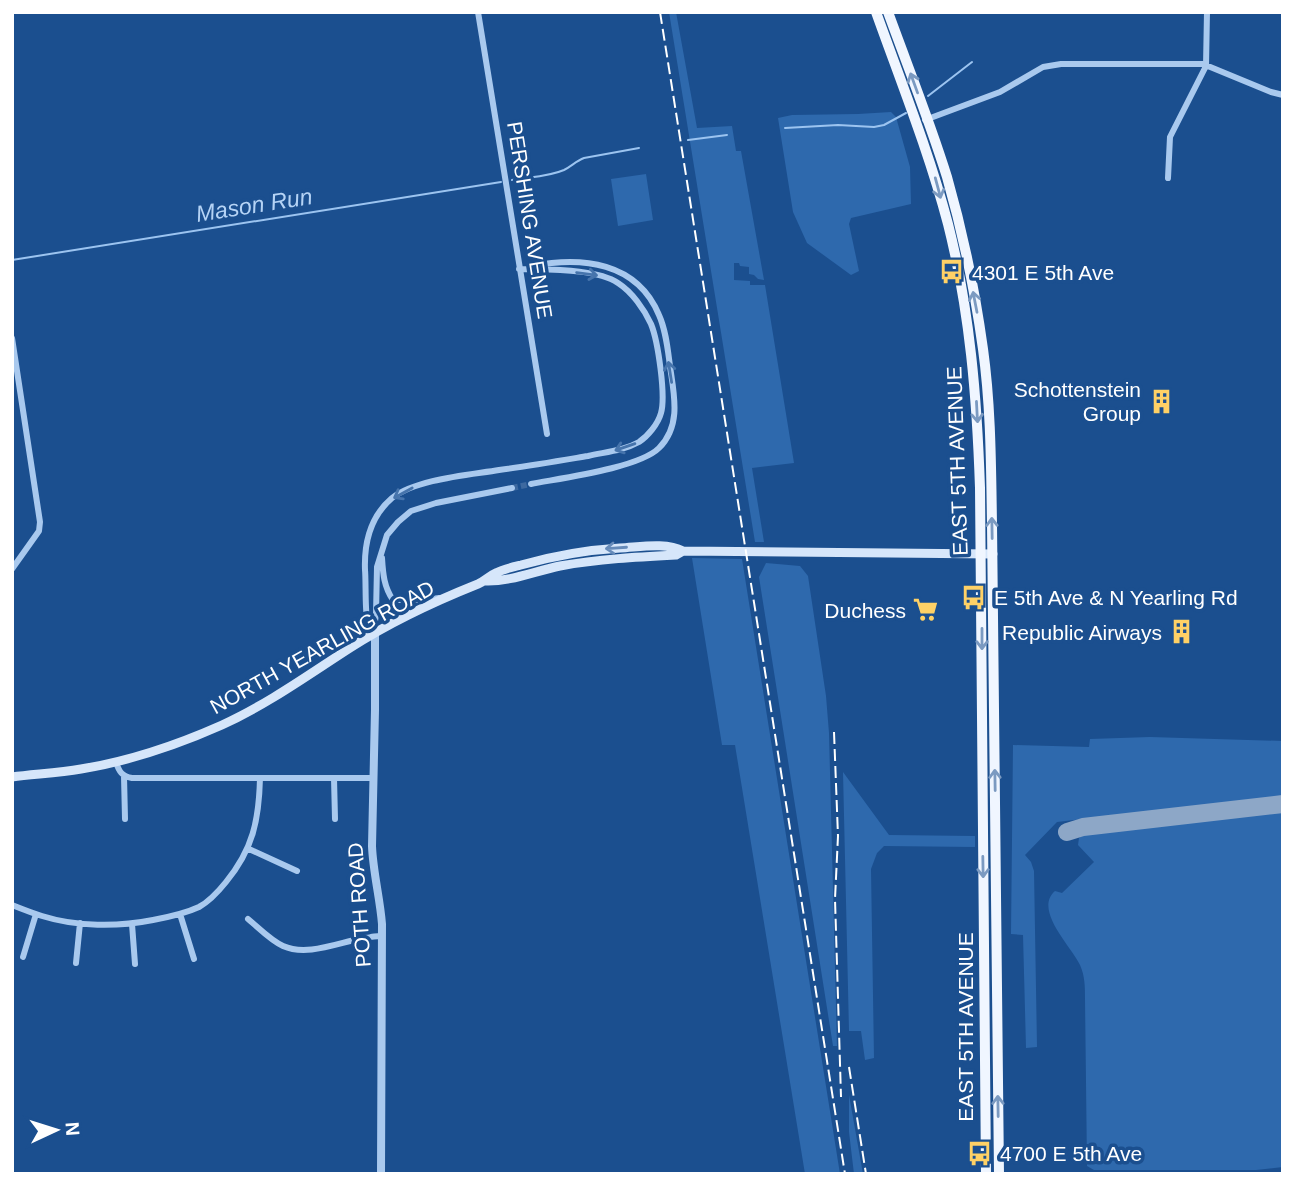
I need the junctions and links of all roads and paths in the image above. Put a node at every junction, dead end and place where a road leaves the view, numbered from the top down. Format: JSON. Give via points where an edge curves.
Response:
{"nodes":[{"id":1,"x":478,"y":12,"type":"edge"},
{"id":2,"x":876,"y":12,"type":"edge"},
{"id":3,"x":888,"y":12,"type":"edge"},
{"id":4,"x":1207,"y":12,"type":"edge"},
{"id":5,"x":1206,"y":65,"type":"junction"},
{"id":6,"x":1283,"y":95,"type":"edge"},
{"id":7,"x":922,"y":122,"type":"junction"},
{"id":8,"x":1168,"y":178,"type":"dead end"},
{"id":9,"x":519,"y":269,"type":"junction"},
{"id":10,"x":12,"y":338,"type":"edge"},
{"id":11,"x":547,"y":434,"type":"dead end"},
{"id":12,"x":531,"y":484,"type":"tunnel mouth"},
{"id":13,"x":512,"y":488,"type":"tunnel mouth"},
{"id":14,"x":382,"y":552,"type":"junction"},
{"id":15,"x":981,"y":554,"type":"junction"},
{"id":16,"x":993,"y":554,"type":"junction"},
{"id":17,"x":12,"y":569,"type":"edge"},
{"id":18,"x":444,"y":597,"type":"junction"},
{"id":19,"x":374,"y":629,"type":"junction"},
{"id":20,"x":116,"y":762,"type":"junction"},
{"id":21,"x":124,"y":776,"type":"junction"},
{"id":22,"x":12,"y":777,"type":"edge"},
{"id":23,"x":260,"y":778,"type":"junction"},
{"id":24,"x":334,"y":778,"type":"junction"},
{"id":25,"x":373,"y":778,"type":"junction"},
{"id":26,"x":125,"y":819,"type":"dead end"},
{"id":27,"x":335,"y":819,"type":"dead end"},
{"id":28,"x":249,"y":849,"type":"junction"},
{"id":29,"x":297,"y":871,"type":"dead end"},
{"id":30,"x":12,"y":905,"type":"edge"},
{"id":31,"x":36,"y":914,"type":"junction"},
{"id":32,"x":180,"y":914,"type":"junction"},
{"id":33,"x":248,"y":919,"type":"dead end"},
{"id":34,"x":80,"y":923,"type":"junction"},
{"id":35,"x":132,"y":924,"type":"junction"},
{"id":36,"x":382,"y":936,"type":"junction"},
{"id":37,"x":23,"y":957,"type":"dead end"},
{"id":38,"x":194,"y":959,"type":"dead end"},
{"id":39,"x":76,"y":963,"type":"dead end"},
{"id":40,"x":135,"y":964,"type":"dead end"},
{"id":41,"x":380,"y":1174,"type":"edge"},
{"id":42,"x":986,"y":1174,"type":"edge"},
{"id":43,"x":999,"y":1174,"type":"edge"}],
"edges":[{"from":1,"to":9,"type":"street","name":"PERSHING AVENUE"},
{"from":2,"to":7,"type":"main road","name":"EAST 5TH AVENUE"},
{"from":7,"to":3,"type":"main road","name":"EAST 5TH AVENUE","one_way":true},
{"from":4,"to":5,"type":"street"},
{"from":5,"to":6,"type":"street"},
{"from":5,"to":7,"type":"street","via":[[1043,67],[1000,92]]},
{"from":5,"to":8,"type":"street","via":[[1170,137]]},
{"from":7,"to":15,"type":"main road","name":"EAST 5TH AVENUE","one_way":true,"via":[[948,223],[971,345]]},
{"from":16,"to":7,"type":"main road","name":"EAST 5TH AVENUE","one_way":true,"via":[[983,345],[954,204],[941,158]]},
{"from":9,"to":11,"type":"street","name":"PERSHING AVENUE"},
{"from":12,"to":9,"type":"street","one_way":true,"via":[[646,458],[670,435],[675,399],[664,329],[644,290],[633,280],[603,265],[551,262]]},
{"from":9,"to":19,"type":"street","one_way":true,"via":[[601,276],[618,283],[634,298],[652,327],[663,396],[661,414],[641,440],[625,449],[457,477],[415,486],[393,498],[378,513],[368,536],[368,617]]},
{"from":10,"to":17,"type":"street","via":[[40,522],[39,531]]},
{"from":13,"to":14,"type":"street","via":[[410,511],[387,535]]},
{"from":14,"to":18,"type":"street","via":[[383,576],[393,600]]},
{"from":14,"to":19,"type":"street"},
{"from":15,"to":16,"type":"main road","name":"NORTH YEARLING ROAD"},
{"from":15,"to":18,"type":"main road","name":"NORTH YEARLING ROAD","via":[[683,551],[645,546],[606,549],[531,562],[494,573]]},
{"from":15,"to":42,"type":"main road","name":"EAST 5TH AVENUE","one_way":true},
{"from":43,"to":16,"type":"main road","name":"EAST 5TH AVENUE","one_way":true},
{"from":18,"to":19,"type":"main road","name":"NORTH YEARLING ROAD"},
{"from":19,"to":20,"type":"main road","name":"NORTH YEARLING ROAD","via":[[279,695],[236,718],[177,744]]},
{"from":19,"to":25,"type":"street","name":"POTH ROAD"},
{"from":20,"to":21,"type":"street"},
{"from":20,"to":22,"type":"main road","name":"NORTH YEARLING ROAD"},
{"from":21,"to":23,"type":"street"},
{"from":21,"to":26,"type":"street"},
{"from":23,"to":24,"type":"street"},
{"from":23,"to":28,"type":"street","via":[[258,819]]},
{"from":24,"to":25,"type":"street"},
{"from":24,"to":27,"type":"street"},
{"from":25,"to":36,"type":"street","name":"POTH ROAD","via":[[372,856]]},
{"from":28,"to":29,"type":"street"},
{"from":28,"to":32,"type":"street","via":[[211,899]]},
{"from":30,"to":31,"type":"street"},
{"from":31,"to":34,"type":"street"},
{"from":31,"to":37,"type":"street"},
{"from":32,"to":35,"type":"street"},
{"from":32,"to":38,"type":"street"},
{"from":33,"to":36,"type":"street","via":[[275,942],[293,949]]},
{"from":34,"to":35,"type":"street"},
{"from":34,"to":39,"type":"street"},
{"from":35,"to":40,"type":"street"},
{"from":36,"to":41,"type":"street","name":"POTH ROAD"}]}
